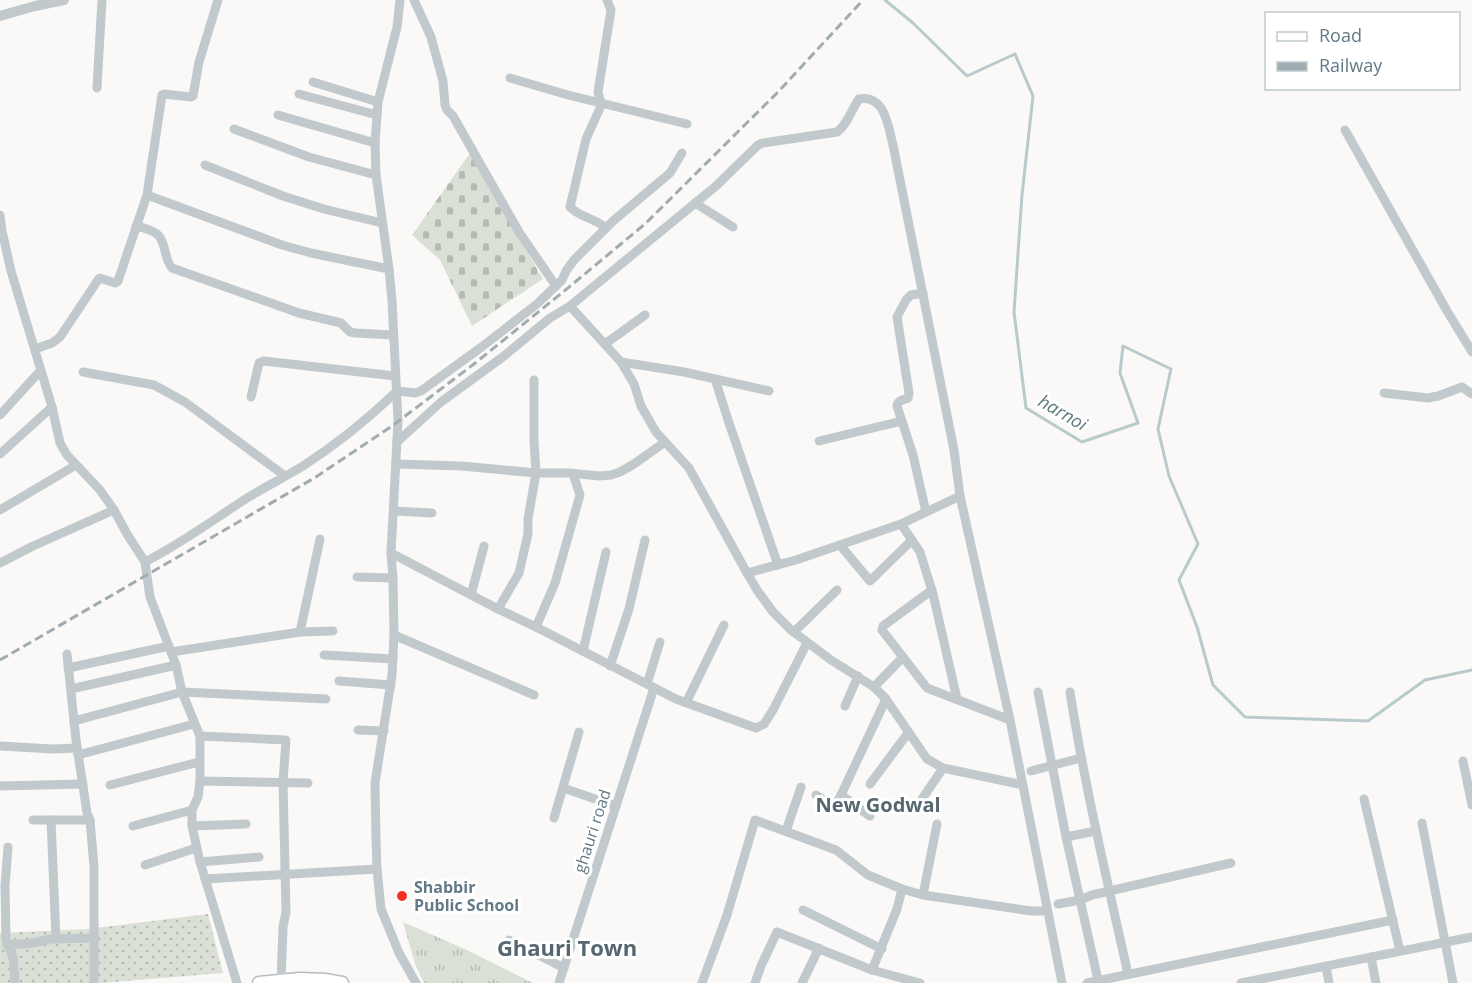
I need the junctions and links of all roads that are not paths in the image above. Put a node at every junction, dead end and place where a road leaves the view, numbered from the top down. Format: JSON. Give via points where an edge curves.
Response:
{"nodes":[{"id":1,"x":64,"y":0,"type":"edge"},
{"id":2,"x":102,"y":0,"type":"edge"},
{"id":3,"x":218,"y":0,"type":"edge"},
{"id":4,"x":400,"y":0,"type":"edge"},
{"id":5,"x":414,"y":0,"type":"edge"},
{"id":6,"x":607,"y":0,"type":"edge"},
{"id":7,"x":0,"y":16,"type":"edge"},
{"id":8,"x":510,"y":78,"type":"dead end"},
{"id":9,"x":313,"y":82,"type":"dead end"},
{"id":10,"x":97,"y":88,"type":"dead end"},
{"id":11,"x":299,"y":94,"type":"dead end"},
{"id":12,"x":378,"y":102,"type":"junction"},
{"id":13,"x":601,"y":103,"type":"junction"},
{"id":14,"x":278,"y":115,"type":"dead end"},
{"id":15,"x":377,"y":115,"type":"junction"},
{"id":16,"x":687,"y":124,"type":"dead end"},
{"id":17,"x":234,"y":129,"type":"dead end"},
{"id":18,"x":1345,"y":130,"type":"dead end"},
{"id":19,"x":375,"y":142,"type":"junction"},
{"id":20,"x":682,"y":153,"type":"dead end"},
{"id":21,"x":205,"y":165,"type":"dead end"},
{"id":22,"x":376,"y":175,"type":"junction"},
{"id":23,"x":147,"y":195,"type":"junction"},
{"id":24,"x":695,"y":203,"type":"junction"},
{"id":25,"x":0,"y":215,"type":"edge"},
{"id":26,"x":382,"y":222,"type":"junction"},
{"id":27,"x":136,"y":226,"type":"junction"},
{"id":28,"x":733,"y":226,"type":"dead end"},
{"id":29,"x":606,"y":228,"type":"junction"},
{"id":30,"x":0,"y":269,"type":"edge"},
{"id":31,"x":389,"y":269,"type":"junction"},
{"id":32,"x":11,"y":271,"type":"junction"},
{"id":33,"x":556,"y":286,"type":"junction"},
{"id":34,"x":923,"y":293,"type":"junction"},
{"id":35,"x":570,"y":306,"type":"junction"},
{"id":36,"x":645,"y":315,"type":"dead end"},
{"id":37,"x":393,"y":335,"type":"junction"},
{"id":38,"x":605,"y":344,"type":"junction"},
{"id":39,"x":35,"y":349,"type":"junction"},
{"id":40,"x":1472,"y":352,"type":"edge"},
{"id":41,"x":621,"y":362,"type":"junction"},
{"id":42,"x":40,"y":370,"type":"junction"},
{"id":43,"x":83,"y":372,"type":"dead end"},
{"id":44,"x":395,"y":376,"type":"junction"},
{"id":45,"x":715,"y":379,"type":"junction"},
{"id":46,"x":534,"y":380,"type":"dead end"},
{"id":47,"x":769,"y":391,"type":"dead end"},
{"id":48,"x":397,"y":392,"type":"junction"},
{"id":49,"x":1384,"y":393,"type":"dead end"},
{"id":50,"x":1472,"y":394,"type":"edge"},
{"id":51,"x":251,"y":397,"type":"dead end"},
{"id":52,"x":52,"y":407,"type":"junction"},
{"id":53,"x":0,"y":415,"type":"edge"},
{"id":54,"x":902,"y":421,"type":"junction"},
{"id":55,"x":396,"y":441,"type":"junction"},
{"id":56,"x":819,"y":441,"type":"dead end"},
{"id":57,"x":665,"y":442,"type":"junction"},
{"id":58,"x":0,"y":454,"type":"edge"},
{"id":59,"x":396,"y":464,"type":"junction"},
{"id":60,"x":76,"y":465,"type":"junction"},
{"id":61,"x":536,"y":473,"type":"junction"},
{"id":62,"x":573,"y":474,"type":"junction"},
{"id":63,"x":285,"y":476,"type":"junction"},
{"id":64,"x":960,"y":496,"type":"junction"},
{"id":65,"x":0,"y":510,"type":"edge"},
{"id":66,"x":114,"y":510,"type":"junction"},
{"id":67,"x":394,"y":511,"type":"junction"},
{"id":68,"x":926,"y":512,"type":"junction"},
{"id":69,"x":432,"y":513,"type":"dead end"},
{"id":70,"x":901,"y":524,"type":"junction"},
{"id":71,"x":320,"y":539,"type":"dead end"},
{"id":72,"x":645,"y":540,"type":"dead end"},
{"id":73,"x":912,"y":540,"type":"junction"},
{"id":74,"x":840,"y":545,"type":"junction"},
{"id":75,"x":484,"y":546,"type":"dead end"},
{"id":76,"x":606,"y":552,"type":"dead end"},
{"id":77,"x":391,"y":553,"type":"junction"},
{"id":78,"x":145,"y":562,"type":"junction"},
{"id":79,"x":0,"y":563,"type":"edge"},
{"id":80,"x":778,"y":565,"type":"junction"},
{"id":81,"x":747,"y":573,"type":"junction"},
{"id":82,"x":357,"y":578,"type":"dead end"},
{"id":83,"x":393,"y":578,"type":"junction"},
{"id":84,"x":837,"y":590,"type":"dead end"},
{"id":85,"x":932,"y":590,"type":"junction"},
{"id":86,"x":471,"y":595,"type":"junction"},
{"id":87,"x":498,"y":609,"type":"junction"},
{"id":88,"x":724,"y":625,"type":"dead end"},
{"id":89,"x":536,"y":627,"type":"junction"},
{"id":90,"x":333,"y":631,"type":"dead end"},
{"id":91,"x":300,"y":632,"type":"junction"},
{"id":92,"x":794,"y":632,"type":"junction"},
{"id":93,"x":394,"y":635,"type":"junction"},
{"id":94,"x":660,"y":642,"type":"dead end"},
{"id":95,"x":807,"y":643,"type":"junction"},
{"id":96,"x":170,"y":649,"type":"junction"},
{"id":97,"x":583,"y":651,"type":"junction"},
{"id":98,"x":67,"y":654,"type":"dead end"},
{"id":99,"x":324,"y":655,"type":"dead end"},
{"id":100,"x":903,"y":657,"type":"junction"},
{"id":101,"x":393,"y":659,"type":"junction"},
{"id":102,"x":176,"y":665,"type":"junction"},
{"id":103,"x":610,"y":666,"type":"junction"},
{"id":104,"x":68,"y":668,"type":"junction"},
{"id":105,"x":858,"y":676,"type":"junction"},
{"id":106,"x":339,"y":681,"type":"dead end"},
{"id":107,"x":391,"y":685,"type":"junction"},
{"id":108,"x":650,"y":686,"type":"junction"},
{"id":109,"x":874,"y":687,"type":"junction"},
{"id":110,"x":70,"y":689,"type":"junction"},
{"id":111,"x":182,"y":692,"type":"junction"},
{"id":112,"x":1038,"y":692,"type":"dead end"},
{"id":113,"x":1070,"y":692,"type":"dead end"},
{"id":114,"x":534,"y":695,"type":"dead end"},
{"id":115,"x":327,"y":699,"type":"dead end"},
{"id":116,"x":886,"y":699,"type":"junction"},
{"id":117,"x":957,"y":699,"type":"junction"},
{"id":118,"x":686,"y":703,"type":"junction"},
{"id":119,"x":845,"y":706,"type":"dead end"},
{"id":120,"x":1010,"y":720,"type":"junction"},
{"id":121,"x":74,"y":721,"type":"junction"},
{"id":122,"x":194,"y":724,"type":"junction"},
{"id":123,"x":358,"y":730,"type":"dead end"},
{"id":124,"x":384,"y":731,"type":"junction"},
{"id":125,"x":579,"y":732,"type":"dead end"},
{"id":126,"x":909,"y":733,"type":"junction"},
{"id":127,"x":200,"y":736,"type":"junction"},
{"id":128,"x":0,"y":747,"type":"edge"},
{"id":129,"x":78,"y":752,"type":"junction"},
{"id":130,"x":1081,"y":758,"type":"junction"},
{"id":131,"x":1463,"y":761,"type":"dead end"},
{"id":132,"x":199,"y":762,"type":"junction"},
{"id":133,"x":1053,"y":765,"type":"junction"},
{"id":134,"x":943,"y":768,"type":"junction"},
{"id":135,"x":1031,"y":771,"type":"dead end"},
{"id":136,"x":200,"y":781,"type":"junction"},
{"id":137,"x":283,"y":782,"type":"junction"},
{"id":138,"x":308,"y":783,"type":"dead end"},
{"id":139,"x":83,"y":784,"type":"junction"},
{"id":140,"x":870,"y":784,"type":"dead end"},
{"id":141,"x":110,"y":785,"type":"dead end"},
{"id":142,"x":1023,"y":785,"type":"junction"},
{"id":143,"x":0,"y":786,"type":"edge"},
{"id":144,"x":801,"y":787,"type":"dead end"},
{"id":145,"x":563,"y":789,"type":"junction"},
{"id":146,"x":816,"y":795,"type":"dead end"},
{"id":147,"x":841,"y":795,"type":"junction"},
{"id":148,"x":922,"y":799,"type":"dead end"},
{"id":149,"x":1364,"y":800,"type":"dead end"},
{"id":150,"x":1472,"y":805,"type":"edge"},
{"id":151,"x":616,"y":806,"type":"junction"},
{"id":152,"x":192,"y":810,"type":"junction"},
{"id":153,"x":870,"y":816,"type":"dead end"},
{"id":154,"x":554,"y":818,"type":"dead end"},
{"id":155,"x":33,"y":820,"type":"dead end"},
{"id":156,"x":51,"y":820,"type":"junction"},
{"id":157,"x":90,"y":820,"type":"junction"},
{"id":158,"x":1422,"y":823,"type":"dead end"},
{"id":159,"x":246,"y":824,"type":"dead end"},
{"id":160,"x":937,"y":824,"type":"dead end"},
{"id":161,"x":133,"y":826,"type":"dead end"},
{"id":162,"x":192,"y":826,"type":"junction"},
{"id":163,"x":786,"y":831,"type":"junction"},
{"id":164,"x":1096,"y":831,"type":"junction"},
{"id":165,"x":1066,"y":837,"type":"junction"},
{"id":166,"x":8,"y":847,"type":"dead end"},
{"id":167,"x":196,"y":848,"type":"junction"},
{"id":168,"x":259,"y":857,"type":"dead end"},
{"id":169,"x":200,"y":862,"type":"junction"},
{"id":170,"x":1231,"y":863,"type":"dead end"},
{"id":171,"x":145,"y":865,"type":"dead end"},
{"id":172,"x":377,"y":869,"type":"junction"},
{"id":173,"x":286,"y":874,"type":"junction"},
{"id":174,"x":205,"y":879,"type":"junction"},
{"id":175,"x":902,"y":889,"type":"junction"},
{"id":176,"x":1110,"y":892,"type":"junction"},
{"id":177,"x":923,"y":895,"type":"junction"},
{"id":178,"x":1080,"y":900,"type":"junction"},
{"id":179,"x":1058,"y":904,"type":"dead end"},
{"id":180,"x":803,"y":909,"type":"dead end"},
{"id":181,"x":1047,"y":911,"type":"junction"},
{"id":182,"x":1393,"y":920,"type":"junction"},
{"id":183,"x":1472,"y":937,"type":"edge"},
{"id":184,"x":94,"y":938,"type":"junction"},
{"id":185,"x":56,"y":939,"type":"junction"},
{"id":186,"x":509,"y":940,"type":"dead end"},
{"id":187,"x":1445,"y":943,"type":"junction"},
{"id":188,"x":8,"y":944,"type":"junction"},
{"id":189,"x":819,"y":948,"type":"junction"},
{"id":190,"x":882,"y":949,"type":"junction"},
{"id":191,"x":1400,"y":951,"type":"junction"},
{"id":192,"x":1371,"y":957,"type":"junction"},
{"id":193,"x":1326,"y":966,"type":"junction"},
{"id":194,"x":564,"y":968,"type":"junction"},
{"id":195,"x":872,"y":970,"type":"junction"},
{"id":196,"x":1128,"y":974,"type":"junction"},
{"id":197,"x":1098,"y":980,"type":"junction"},
{"id":198,"x":263,"y":982,"type":"edge"},
{"id":199,"x":281,"y":982,"type":"edge"},
{"id":200,"x":15,"y":983,"type":"edge"},
{"id":201,"x":94,"y":983,"type":"edge"},
{"id":202,"x":237,"y":983,"type":"edge"},
{"id":203,"x":342,"y":983,"type":"edge"},
{"id":204,"x":416,"y":983,"type":"edge"},
{"id":205,"x":559,"y":983,"type":"edge"},
{"id":206,"x":702,"y":983,"type":"edge"},
{"id":207,"x":755,"y":983,"type":"edge"},
{"id":208,"x":802,"y":983,"type":"edge"},
{"id":209,"x":919,"y":983,"type":"edge"},
{"id":210,"x":1062,"y":983,"type":"edge"},
{"id":211,"x":1087,"y":983,"type":"edge"},
{"id":212,"x":1241,"y":983,"type":"edge"},
{"id":213,"x":1329,"y":983,"type":"edge"},
{"id":214,"x":1376,"y":983,"type":"edge"},
{"id":215,"x":1453,"y":983,"type":"edge"}],
"edges":[{"from":1,"to":7,"type":"street"},
{"from":2,"to":10,"type":"street"},
{"from":3,"to":23,"type":"street","via":[[193,96],[162,95]]},
{"from":4,"to":12,"type":"street"},
{"from":5,"to":33,"type":"street","via":[[432,37],[447,110],[519,232]]},
{"from":6,"to":13,"type":"street","via":[[611,10],[598,92]]},
{"from":8,"to":13,"type":"street"},
{"from":9,"to":12,"type":"street"},
{"from":11,"to":15,"type":"street"},
{"from":12,"to":15,"type":"street"},
{"from":13,"to":16,"type":"street"},
{"from":13,"to":29,"type":"street","via":[[586,140],[570,207]]},
{"from":14,"to":19,"type":"street"},
{"from":15,"to":19,"type":"street"},
{"from":17,"to":22,"type":"street","via":[[309,157]]},
{"from":18,"to":40,"type":"street"},
{"from":19,"to":22,"type":"street"},
{"from":20,"to":29,"type":"street","via":[[670,173]]},
{"from":21,"to":26,"type":"street","via":[[283,196]]},
{"from":22,"to":26,"type":"street"},
{"from":23,"to":27,"type":"street"},
{"from":23,"to":31,"type":"street","via":[[282,245]]},
{"from":24,"to":28,"type":"street"},
{"from":24,"to":34,"type":"street","via":[[758,146],[837,132],[844,127],[859,99],[873,100],[884,111],[893,145]]},
{"from":24,"to":35,"type":"street"},
{"from":25,"to":32,"type":"street"},
{"from":26,"to":31,"type":"street"},
{"from":27,"to":37,"type":"street","via":[[159,236],[172,267],[299,313],[341,323],[350,332]]},
{"from":27,"to":39,"type":"street","via":[[118,281],[100,278],[60,337]]},
{"from":29,"to":33,"type":"street","via":[[574,260]]},
{"from":30,"to":32,"type":"street"},
{"from":31,"to":37,"type":"street"},
{"from":32,"to":39,"type":"street"},
{"from":33,"to":48,"type":"street","via":[[421,391]]},
{"from":34,"to":54,"type":"street","via":[[911,295],[897,316],[909,393],[897,406]]},
{"from":34,"to":64,"type":"street"},
{"from":35,"to":38,"type":"street"},
{"from":35,"to":55,"type":"street","via":[[441,402]]},
{"from":36,"to":38,"type":"street"},
{"from":37,"to":44,"type":"street"},
{"from":38,"to":41,"type":"street"},
{"from":39,"to":42,"type":"street"},
{"from":41,"to":45,"type":"street"},
{"from":41,"to":57,"type":"street","via":[[634,384],[640,406]]},
{"from":42,"to":52,"type":"street"},
{"from":42,"to":53,"type":"street"},
{"from":43,"to":63,"type":"street","via":[[162,389],[186,402]]},
{"from":44,"to":48,"type":"street"},
{"from":44,"to":51,"type":"street","via":[[264,361],[259,363]]},
{"from":45,"to":47,"type":"street"},
{"from":45,"to":80,"type":"street"},
{"from":46,"to":61,"type":"street"},
{"from":48,"to":55,"type":"street"},
{"from":48,"to":63,"type":"street","via":[[354,430]]},
{"from":49,"to":50,"type":"street","via":[[1428,398],[1462,387]]},
{"from":52,"to":58,"type":"street"},
{"from":52,"to":60,"type":"street","via":[[60,443]]},
{"from":54,"to":56,"type":"street"},
{"from":54,"to":68,"type":"street"},
{"from":55,"to":59,"type":"street"},
{"from":57,"to":62,"type":"street","via":[[620,472],[599,476]]},
{"from":57,"to":81,"type":"street","via":[[688,468]]},
{"from":59,"to":61,"type":"street"},
{"from":59,"to":67,"type":"street"},
{"from":60,"to":65,"type":"street"},
{"from":60,"to":66,"type":"street"},
{"from":61,"to":62,"type":"street"},
{"from":61,"to":87,"type":"street","via":[[519,573]]},
{"from":62,"to":89,"type":"street","via":[[580,495],[555,584]]},
{"from":63,"to":78,"type":"street"},
{"from":64,"to":68,"type":"street"},
{"from":64,"to":120,"type":"street"},
{"from":66,"to":78,"type":"street"},
{"from":66,"to":79,"type":"street"},
{"from":67,"to":69,"type":"street"},
{"from":67,"to":77,"type":"street"},
{"from":68,"to":70,"type":"street"},
{"from":70,"to":73,"type":"street"},
{"from":70,"to":74,"type":"street"},
{"from":71,"to":91,"type":"street"},
{"from":72,"to":103,"type":"street","via":[[629,609]]},
{"from":73,"to":74,"type":"street","via":[[870,581]]},
{"from":73,"to":85,"type":"street"},
{"from":74,"to":80,"type":"street"},
{"from":75,"to":86,"type":"street"},
{"from":76,"to":97,"type":"street"},
{"from":77,"to":83,"type":"street"},
{"from":77,"to":86,"type":"street"},
{"from":78,"to":96,"type":"street","via":[[150,597]]},
{"from":80,"to":81,"type":"street"},
{"from":81,"to":92,"type":"street","via":[[773,612]]},
{"from":82,"to":83,"type":"street"},
{"from":83,"to":93,"type":"street"},
{"from":84,"to":92,"type":"street"},
{"from":85,"to":100,"type":"street","via":[[883,626],[882,630]]},
{"from":85,"to":117,"type":"street"},
{"from":86,"to":87,"type":"street"},
{"from":87,"to":89,"type":"street"},
{"from":88,"to":118,"type":"street"},
{"from":89,"to":97,"type":"street"},
{"from":90,"to":91,"type":"street"},
{"from":91,"to":96,"type":"street"},
{"from":92,"to":95,"type":"street"},
{"from":93,"to":101,"type":"street"},
{"from":93,"to":114,"type":"street"},
{"from":94,"to":108,"type":"street","name":"ghauri road"},
{"from":95,"to":105,"type":"street"},
{"from":95,"to":118,"type":"street","via":[[773,710],[764,724],[756,728]]},
{"from":96,"to":102,"type":"street"},
{"from":96,"to":104,"type":"street"},
{"from":97,"to":103,"type":"street"},
{"from":98,"to":104,"type":"street"},
{"from":99,"to":101,"type":"street"},
{"from":100,"to":109,"type":"street"},
{"from":100,"to":117,"type":"street","via":[[927,688]]},
{"from":101,"to":107,"type":"street"},
{"from":102,"to":110,"type":"street"},
{"from":102,"to":111,"type":"street"},
{"from":103,"to":108,"type":"street"},
{"from":104,"to":110,"type":"street"},
{"from":105,"to":109,"type":"street"},
{"from":105,"to":119,"type":"street"},
{"from":106,"to":107,"type":"street"},
{"from":107,"to":124,"type":"street"},
{"from":108,"to":118,"type":"street"},
{"from":108,"to":151,"type":"street","name":"ghauri road"},
{"from":109,"to":116,"type":"street"},
{"from":110,"to":121,"type":"street"},
{"from":111,"to":115,"type":"street"},
{"from":111,"to":121,"type":"street"},
{"from":111,"to":122,"type":"street"},
{"from":112,"to":133,"type":"street"},
{"from":113,"to":130,"type":"street"},
{"from":116,"to":126,"type":"street"},
{"from":116,"to":147,"type":"street"},
{"from":117,"to":120,"type":"street"},
{"from":120,"to":142,"type":"street"},
{"from":121,"to":129,"type":"street"},
{"from":122,"to":127,"type":"street"},
{"from":122,"to":129,"type":"street"},
{"from":123,"to":124,"type":"street"},
{"from":124,"to":172,"type":"street","via":[[375,783]]},
{"from":125,"to":145,"type":"street"},
{"from":126,"to":134,"type":"street","via":[[927,759]]},
{"from":126,"to":140,"type":"street"},
{"from":127,"to":132,"type":"street"},
{"from":127,"to":137,"type":"street","via":[[286,740]]},
{"from":128,"to":129,"type":"street"},
{"from":129,"to":139,"type":"street"},
{"from":130,"to":133,"type":"street"},
{"from":130,"to":164,"type":"street"},
{"from":131,"to":150,"type":"street"},
{"from":132,"to":136,"type":"street"},
{"from":132,"to":141,"type":"street"},
{"from":133,"to":135,"type":"street"},
{"from":133,"to":165,"type":"street"},
{"from":134,"to":142,"type":"street"},
{"from":134,"to":148,"type":"street"},
{"from":136,"to":137,"type":"street"},
{"from":136,"to":152,"type":"street"},
{"from":137,"to":138,"type":"street"},
{"from":137,"to":173,"type":"street"},
{"from":139,"to":143,"type":"street"},
{"from":139,"to":157,"type":"street"},
{"from":142,"to":181,"type":"street"},
{"from":144,"to":163,"type":"street"},
{"from":145,"to":151,"type":"street"},
{"from":145,"to":154,"type":"street"},
{"from":146,"to":147,"type":"street","via":[[834,807]]},
{"from":147,"to":153,"type":"street"},
{"from":149,"to":182,"type":"street"},
{"from":151,"to":194,"type":"street","name":"ghauri road"},
{"from":152,"to":161,"type":"street"},
{"from":152,"to":162,"type":"street"},
{"from":155,"to":156,"type":"street"},
{"from":156,"to":157,"type":"street"},
{"from":156,"to":185,"type":"street"},
{"from":157,"to":184,"type":"street"},
{"from":158,"to":187,"type":"street"},
{"from":159,"to":162,"type":"street"},
{"from":160,"to":177,"type":"street"},
{"from":162,"to":167,"type":"street"},
{"from":163,"to":175,"type":"street","via":[[836,850],[868,876]]},
{"from":163,"to":206,"type":"street","via":[[755,820]]},
{"from":164,"to":165,"type":"street"},
{"from":164,"to":176,"type":"street"},
{"from":165,"to":178,"type":"street"},
{"from":166,"to":188,"type":"street"},
{"from":167,"to":169,"type":"street"},
{"from":167,"to":171,"type":"street"},
{"from":168,"to":169,"type":"street"},
{"from":169,"to":174,"type":"street"},
{"from":170,"to":176,"type":"street"},
{"from":172,"to":173,"type":"street"},
{"from":172,"to":204,"type":"street","via":[[381,909]]},
{"from":173,"to":174,"type":"street"},
{"from":173,"to":199,"type":"street"},
{"from":174,"to":202,"type":"street"},
{"from":175,"to":177,"type":"street"},
{"from":175,"to":190,"type":"street"},
{"from":176,"to":178,"type":"street"},
{"from":176,"to":196,"type":"street"},
{"from":177,"to":181,"type":"street"},
{"from":178,"to":179,"type":"street"},
{"from":178,"to":197,"type":"street"},
{"from":180,"to":190,"type":"street"},
{"from":181,"to":210,"type":"street"},
{"from":182,"to":191,"type":"street"},
{"from":182,"to":196,"type":"street"},
{"from":183,"to":187,"type":"street"},
{"from":184,"to":185,"type":"street"},
{"from":184,"to":201,"type":"street"},
{"from":185,"to":188,"type":"street"},
{"from":186,"to":194,"type":"street"},
{"from":187,"to":191,"type":"street"},
{"from":187,"to":215,"type":"street"},
{"from":188,"to":200,"type":"street"},
{"from":189,"to":195,"type":"street"},
{"from":189,"to":207,"type":"street","via":[[777,932]]},
{"from":189,"to":208,"type":"street"},
{"from":190,"to":195,"type":"street"},
{"from":191,"to":192,"type":"street"},
{"from":192,"to":193,"type":"street"},
{"from":192,"to":214,"type":"street"},
{"from":193,"to":212,"type":"street"},
{"from":193,"to":213,"type":"street"},
{"from":194,"to":205,"type":"street","name":"ghauri road"},
{"from":195,"to":209,"type":"street"},
{"from":196,"to":197,"type":"street"},
{"from":197,"to":211,"type":"street"},
{"from":198,"to":199,"type":"main road"},
{"from":199,"to":203,"type":"main road","via":[[300,979]]}]}
